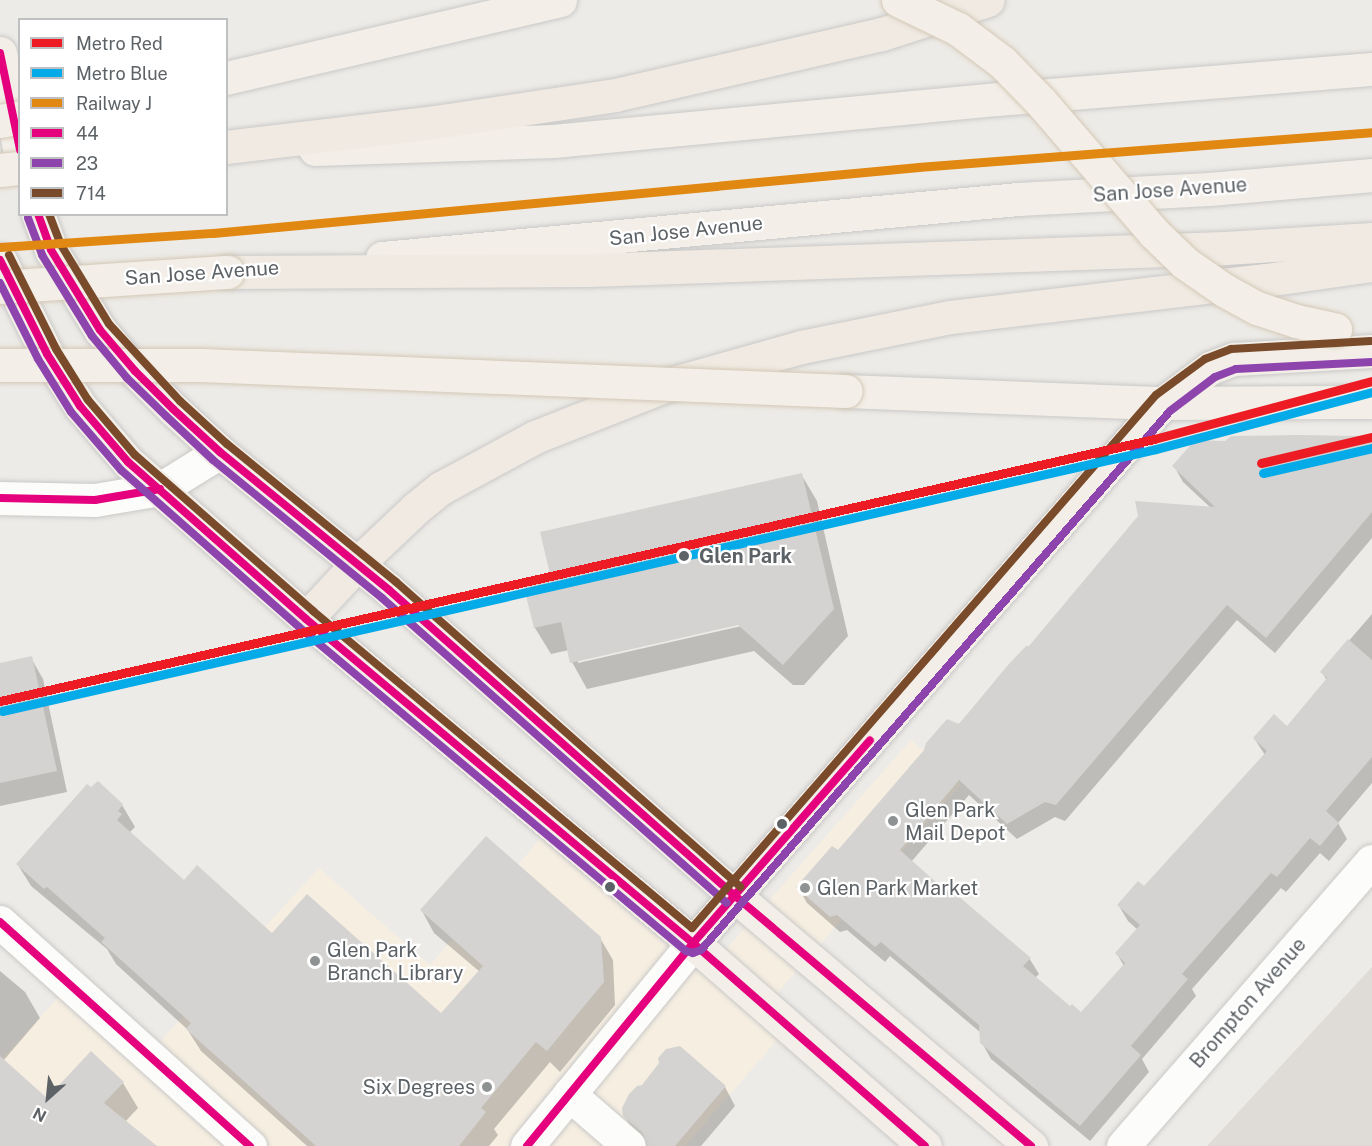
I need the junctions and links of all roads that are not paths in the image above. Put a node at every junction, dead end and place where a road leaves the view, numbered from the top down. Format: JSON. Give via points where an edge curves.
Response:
{"nodes":[{"id":1,"x":560,"y":0,"type":"edge"},
{"id":2,"x":898,"y":0,"type":"edge"},
{"id":3,"x":988,"y":0,"type":"edge"},
{"id":4,"x":0,"y":53,"type":"edge"},
{"id":5,"x":1372,"y":69,"type":"edge"},
{"id":6,"x":228,"y":78,"type":"edge"},
{"id":7,"x":18,"y":117,"type":"edge"},
{"id":8,"x":0,"y":121,"type":"edge"},
{"id":9,"x":18,"y":143,"type":"edge"},
{"id":10,"x":228,"y":149,"type":"edge"},
{"id":11,"x":228,"y":149,"type":"edge"},
{"id":12,"x":0,"y":163,"type":"edge"},
{"id":13,"x":18,"y":168,"type":"edge"},
{"id":14,"x":0,"y":170,"type":"edge"},
{"id":15,"x":1372,"y":175,"type":"edge"},
{"id":16,"x":18,"y":186,"type":"edge"},
{"id":17,"x":39,"y":216,"type":"edge"},
{"id":18,"x":1372,"y":239,"type":"edge"},
{"id":19,"x":0,"y":260,"type":"edge"},
{"id":20,"x":1372,"y":265,"type":"edge"},
{"id":21,"x":228,"y":272,"type":"junction"},
{"id":22,"x":0,"y":287,"type":"edge"},
{"id":23,"x":1372,"y":333,"type":"edge"},
{"id":24,"x":1372,"y":351,"type":"edge"},
{"id":25,"x":0,"y":365,"type":"edge"},
{"id":26,"x":1163,"y":402,"type":"junction"},
{"id":27,"x":1372,"y":402,"type":"edge"},
{"id":28,"x":220,"y":452,"type":"junction"},
{"id":29,"x":159,"y":489,"type":"junction"},
{"id":30,"x":0,"y":498,"type":"edge"},
{"id":31,"x":357,"y":564,"type":"junction"},
{"id":32,"x":306,"y":619,"type":"junction"},
{"id":33,"x":1372,"y":861,"type":"edge"},
{"id":34,"x":734,"y":895,"type":"junction"},
{"id":35,"x":0,"y":922,"type":"edge"},
{"id":36,"x":693,"y":943,"type":"junction"},
{"id":37,"x":569,"y":1094,"type":"junction"},
{"id":38,"x":250,"y":1146,"type":"edge"},
{"id":39,"x":527,"y":1146,"type":"edge"},
{"id":40,"x":628,"y":1146,"type":"edge"},
{"id":41,"x":925,"y":1146,"type":"edge"},
{"id":42,"x":1031,"y":1146,"type":"edge"},
{"id":43,"x":1123,"y":1146,"type":"edge"}],
"edges":[{"from":1,"to":6,"type":"main road"},
{"from":2,"to":23,"type":"main road","bridge":true,"via":[[958,29],[1002,62],[1185,264],[1257,308],[1296,321]]},
{"from":3,"to":10,"type":"highway","via":[[882,34],[615,95]]},
{"from":4,"to":9,"type":"main road"},
{"from":5,"to":11,"type":"main road","via":[[554,141]]},
{"from":7,"to":8,"type":"main road","bridge":true},
{"from":12,"to":16,"type":"main road"},
{"from":13,"to":14,"type":"main road","bridge":true},
{"from":15,"to":21,"type":"main road","name":"San Jose Avenue","via":[[1018,199]]},
{"from":17,"to":28,"type":"main road","via":[[51,250],[100,330],[135,371]]},
{"from":18,"to":21,"type":"highway","via":[[1225,248],[589,270]]},
{"from":19,"to":29,"type":"main road","via":[[47,354],[80,406],[128,462]]},
{"from":20,"to":31,"type":"highway","via":[[950,317],[730,365],[598,411],[487,462],[441,488]]},
{"from":21,"to":22,"type":"main road","name":"San Jose Avenue","bridge":true},
{"from":24,"to":26,"type":"main road","via":[[1234,359],[1210,368]]},
{"from":25,"to":26,"type":"main road","bridge":true,"via":[[212,366]]},
{"from":26,"to":27,"type":"main road"},
{"from":26,"to":34,"type":"main road"},
{"from":28,"to":29,"type":"street"},
{"from":28,"to":31,"type":"main road"},
{"from":29,"to":30,"type":"street","via":[[95,500]]},
{"from":29,"to":32,"type":"main road"},
{"from":31,"to":32,"type":"highway"},
{"from":31,"to":34,"type":"main road"},
{"from":32,"to":36,"type":"main road"},
{"from":33,"to":43,"type":"street","name":"Brompton Avenue"},
{"from":34,"to":36,"type":"main road"},
{"from":34,"to":42,"type":"main road"},
{"from":35,"to":38,"type":"street"},
{"from":36,"to":37,"type":"street"},
{"from":36,"to":41,"type":"main road"},
{"from":37,"to":39,"type":"street"},
{"from":37,"to":40,"type":"street"}]}
